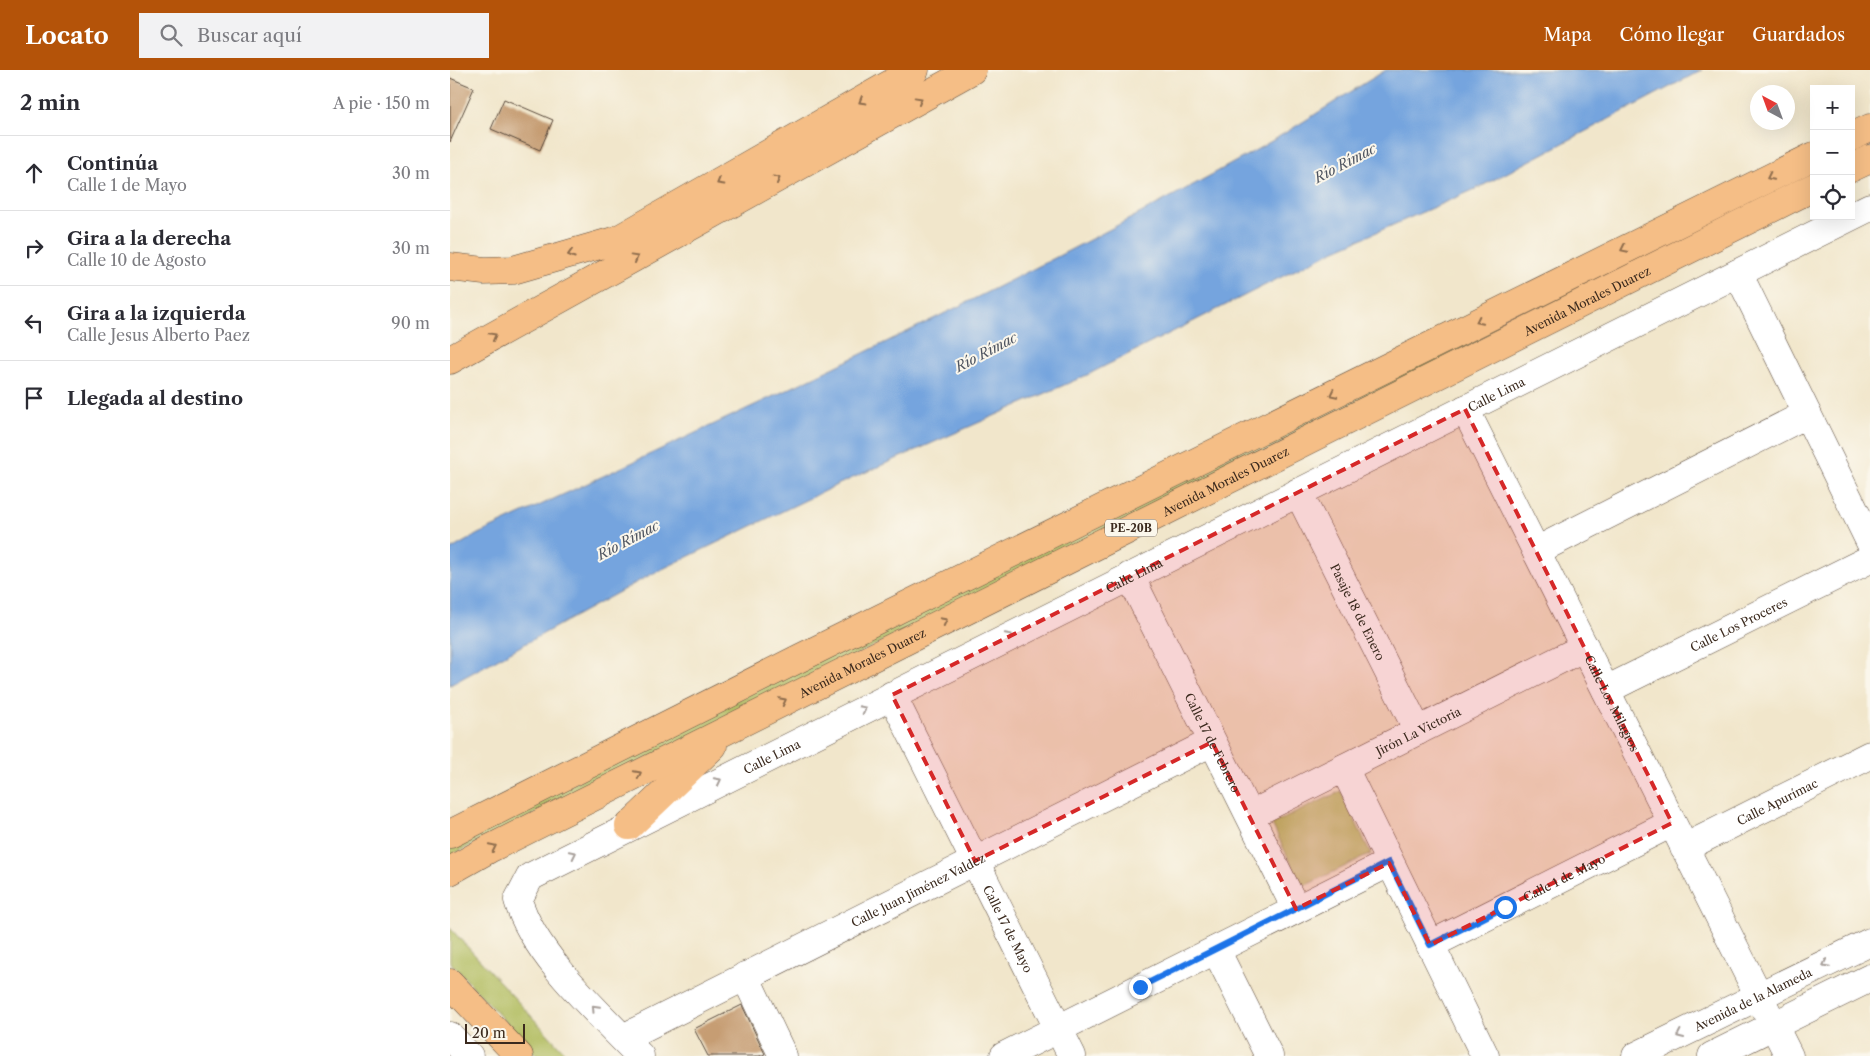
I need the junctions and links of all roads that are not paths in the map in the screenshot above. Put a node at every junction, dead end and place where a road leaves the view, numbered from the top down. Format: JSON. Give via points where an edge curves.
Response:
{"nodes":[{"id":1,"x":915,"y":70,"type":"edge"},
{"id":2,"x":972,"y":70,"type":"edge"},
{"id":3,"x":1870,"y":128,"type":"edge"},
{"id":4,"x":1855,"y":135,"type":"edge"},
{"id":5,"x":1810,"y":158,"type":"edge"},
{"id":6,"x":1870,"y":159,"type":"edge"},
{"id":7,"x":1855,"y":166,"type":"edge"},
{"id":8,"x":1810,"y":189,"type":"edge"},
{"id":9,"x":1870,"y":207,"type":"edge"},
{"id":10,"x":450,"y":267,"type":"edge"},
{"id":11,"x":1738,"y":273,"type":"junction"},
{"id":12,"x":450,"y":360,"type":"edge"},
{"id":13,"x":1465,"y":409,"type":"junction"},
{"id":14,"x":1807,"y":414,"type":"junction"},
{"id":15,"x":1298,"y":492,"type":"junction"},
{"id":16,"x":1870,"y":542,"type":"edge"},
{"id":17,"x":1536,"y":551,"type":"junction"},
{"id":18,"x":1870,"y":559,"type":"edge"},
{"id":19,"x":1130,"y":576,"type":"junction"},
{"id":20,"x":1585,"y":647,"type":"junction"},
{"id":21,"x":1606,"y":690,"type":"junction"},
{"id":22,"x":892,"y":694,"type":"junction"},
{"id":23,"x":734,"y":726,"type":"junction"},
{"id":24,"x":1418,"y":731,"type":"junction"},
{"id":25,"x":1212,"y":742,"type":"junction"},
{"id":26,"x":1870,"y":755,"type":"edge"},
{"id":27,"x":1344,"y":768,"type":"junction"},
{"id":28,"x":1250,"y":815,"type":"junction"},
{"id":29,"x":1672,"y":823,"type":"junction"},
{"id":30,"x":629,"y":826,"type":"junction"},
{"id":31,"x":450,"y":834,"type":"edge"},
{"id":32,"x":1684,"y":848,"type":"junction"},
{"id":33,"x":975,"y":861,"type":"junction"},
{"id":34,"x":1389,"y":862,"type":"junction"},
{"id":35,"x":450,"y":870,"type":"edge"},
{"id":36,"x":1296,"y":909,"type":"junction"},
{"id":37,"x":1870,"y":942,"type":"edge"},
{"id":38,"x":1430,"y":945,"type":"junction"},
{"id":39,"x":1216,"y":950,"type":"junction"},
{"id":40,"x":745,"y":976,"type":"junction"},
{"id":41,"x":1870,"y":978,"type":"edge"},
{"id":42,"x":450,"y":983,"type":"edge"},
{"id":43,"x":1759,"y":998,"type":"junction"},
{"id":44,"x":1774,"y":1026,"type":"junction"},
{"id":45,"x":1058,"y":1029,"type":"junction"},
{"id":46,"x":450,"y":1036,"type":"edge"},
{"id":47,"x":631,"y":1047,"type":"edge"},
{"id":48,"x":469,"y":1056,"type":"edge"},
{"id":49,"x":518,"y":1056,"type":"edge"},
{"id":50,"x":784,"y":1056,"type":"edge"},
{"id":51,"x":1004,"y":1056,"type":"edge"},
{"id":52,"x":1072,"y":1056,"type":"edge"},
{"id":53,"x":1269,"y":1056,"type":"edge"},
{"id":54,"x":1485,"y":1056,"type":"edge"},
{"id":55,"x":1636,"y":1056,"type":"edge"},
{"id":56,"x":1712,"y":1056,"type":"edge"},
{"id":57,"x":1789,"y":1056,"type":"edge"}],
"edges":[{"from":1,"to":10,"type":"main road","one_way":true,"via":[[617,240],[513,270]]},
{"from":12,"to":2,"type":"main road","one_way":true},
{"from":3,"to":4,"type":"main road"},
{"from":5,"to":31,"type":"main road","number":"PE-20B","one_way":true},
{"from":6,"to":7,"type":"main road"},
{"from":23,"to":8,"type":"main road","name":"Avenida Morales Duarez","number":"PE-20B","one_way":true},
{"from":9,"to":11,"type":"street","name":"Calle Lima"},
{"from":11,"to":13,"type":"street","name":"Calle Lima"},
{"from":11,"to":14,"type":"street"},
{"from":13,"to":15,"type":"street","name":"Calle Lima"},
{"from":13,"to":17,"type":"street","name":"Calle Los Milagros"},
{"from":14,"to":16,"type":"street"},
{"from":14,"to":17,"type":"street"},
{"from":15,"to":19,"type":"street","name":"Calle Lima"},
{"from":15,"to":24,"type":"street","name":"Pasaje 18 de Enero"},
{"from":17,"to":20,"type":"street","name":"Calle Los Milagros"},
{"from":18,"to":21,"type":"street","name":"Calle Los Proceres"},
{"from":22,"to":19,"type":"street","name":"Calle Lima","one_way":true},
{"from":19,"to":25,"type":"street","name":"Calle 17 de Febrero"},
{"from":20,"to":21,"type":"street","name":"Calle Los Milagros"},
{"from":20,"to":24,"type":"street","name":"Jirón La Victoria"},
{"from":21,"to":29,"type":"street","name":"Calle Los Milagros"},
{"from":30,"to":22,"type":"street","name":"Calle Lima","one_way":true},
{"from":22,"to":33,"type":"street","name":"Calle 17 de Mayo"},
{"from":23,"to":30,"type":"main road"},
{"from":35,"to":23,"type":"main road","name":"Avenida Morales Duarez","number":"PE-20B","one_way":true},
{"from":24,"to":27,"type":"street","name":"Jirón La Victoria"},
{"from":25,"to":28,"type":"street","name":"Calle 17 de Febrero"},
{"from":25,"to":33,"type":"street","name":"Calle Juan Jiménez Valdez"},
{"from":26,"to":32,"type":"street","name":"Calle Apurímac"},
{"from":27,"to":28,"type":"street","name":"Jirón La Victoria"},
{"from":27,"to":34,"type":"street"},
{"from":28,"to":36,"type":"street","name":"Calle 17 de Febrero"},
{"from":29,"to":32,"type":"street","name":"Calle Los Milagros"},
{"from":29,"to":38,"type":"street","name":"Calle 1 de Mayo"},
{"from":47,"to":30,"type":"street","name":"Calle Lima","one_way":true,"via":[[554,964],[528,925],[518,900],[530,877]]},
{"from":32,"to":43,"type":"street","name":"Calle Los Milagros"},
{"from":33,"to":40,"type":"street","name":"Calle Juan Jiménez Valdez"},
{"from":33,"to":45,"type":"street","name":"Calle 17 de Mayo"},
{"from":34,"to":36,"type":"street"},
{"from":34,"to":38,"type":"street"},
{"from":36,"to":39,"type":"street"},
{"from":37,"to":43,"type":"street","name":"Avenida de la Alameda","one_way":true},
{"from":38,"to":54,"type":"street"},
{"from":39,"to":45,"type":"street"},
{"from":39,"to":53,"type":"street"},
{"from":40,"to":47,"type":"street","name":"Calle Juan Jiménez Valdez"},
{"from":40,"to":50,"type":"street"},
{"from":41,"to":44,"type":"street"},
{"from":42,"to":49,"type":"main road"},
{"from":43,"to":44,"type":"street","name":"Calle Los Milagros"},
{"from":43,"to":55,"type":"street","name":"Avenida de la Alameda","one_way":true},
{"from":44,"to":56,"type":"street"},
{"from":44,"to":57,"type":"street","name":"Calle Los Milagros"},
{"from":45,"to":51,"type":"street"},
{"from":45,"to":52,"type":"street","name":"Calle 17 de Mayo"},
{"from":46,"to":48,"type":"street"}]}
